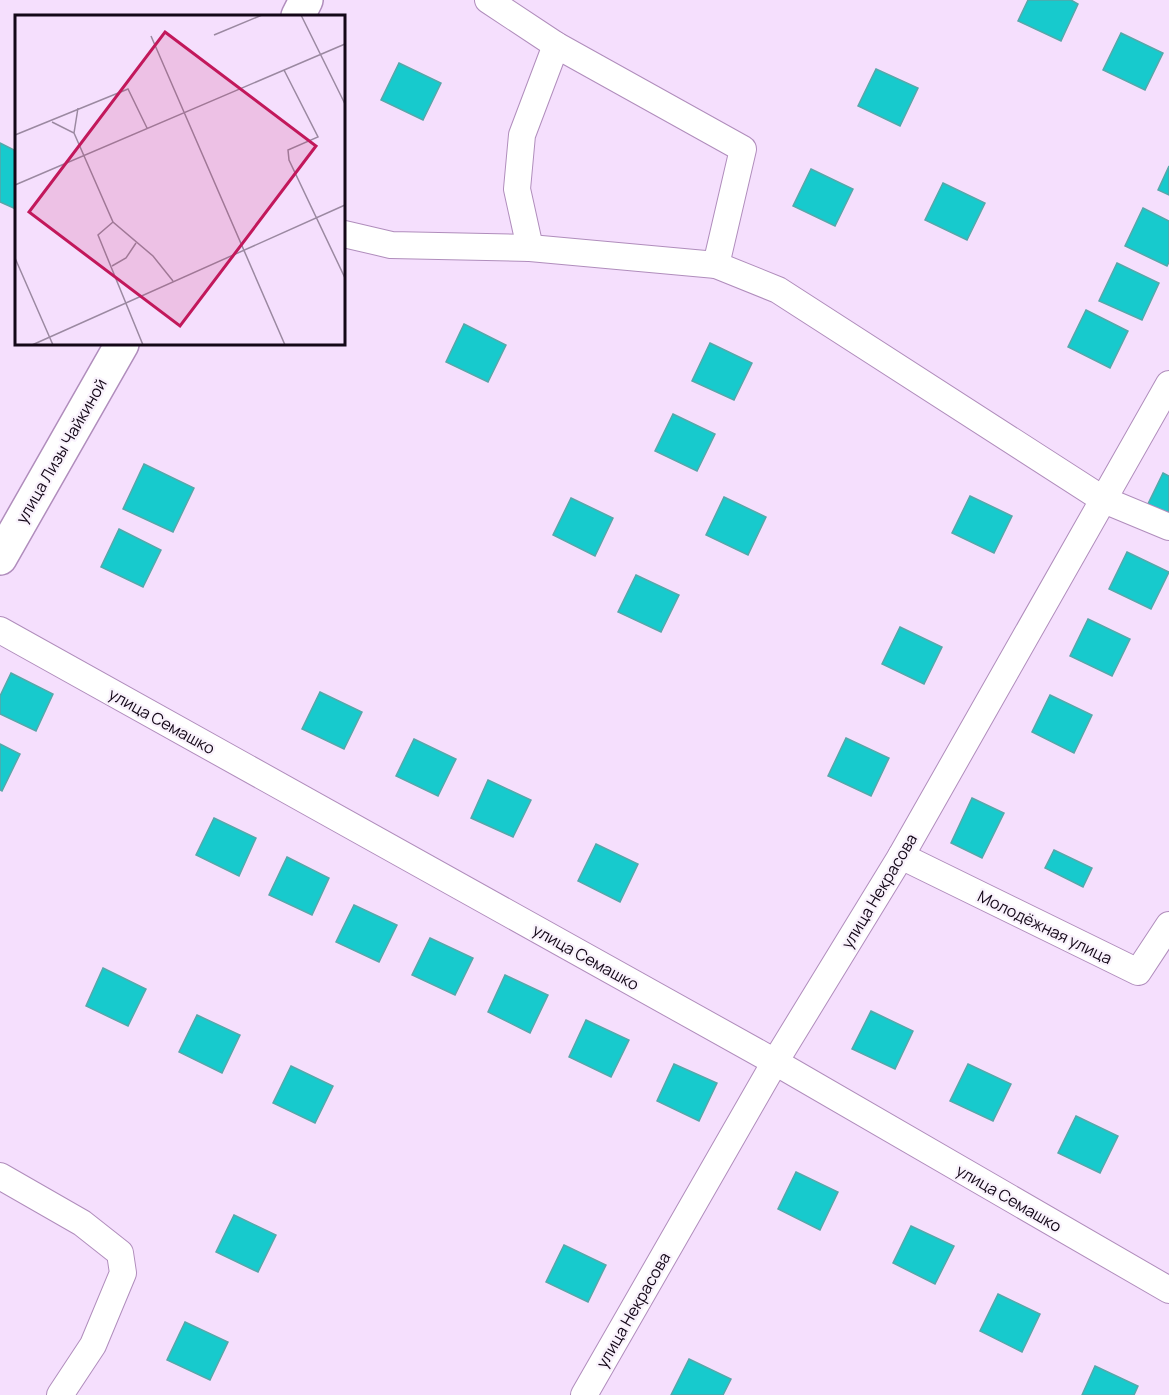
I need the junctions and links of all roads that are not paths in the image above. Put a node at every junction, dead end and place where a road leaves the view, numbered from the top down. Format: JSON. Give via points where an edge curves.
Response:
{"nodes":[{"id":1,"x":306,"y":0,"type":"edge"},
{"id":2,"x":488,"y":0,"type":"edge"},
{"id":3,"x":298,"y":15,"type":"edge"},
{"id":4,"x":556,"y":45,"type":"junction"},
{"id":5,"x":345,"y":234,"type":"edge"},
{"id":6,"x":530,"y":248,"type":"junction"},
{"id":7,"x":716,"y":265,"type":"junction"},
{"id":8,"x":121,"y":345,"type":"edge"},
{"id":9,"x":1169,"y":384,"type":"edge"},
{"id":10,"x":1104,"y":500,"type":"junction"},
{"id":11,"x":1169,"y":527,"type":"edge"},
{"id":12,"x":0,"y":558,"type":"edge"},
{"id":13,"x":0,"y":630,"type":"edge"},
{"id":14,"x":900,"y":856,"type":"junction"},
{"id":15,"x":1169,"y":925,"type":"edge"},
{"id":16,"x":775,"y":1062,"type":"junction"},
{"id":17,"x":0,"y":1176,"type":"edge"},
{"id":18,"x":1169,"y":1290,"type":"edge"},
{"id":19,"x":60,"y":1395,"type":"edge"},
{"id":20,"x":584,"y":1395,"type":"edge"}],
"edges":[{"from":1,"to":3,"type":"street"},
{"from":2,"to":4,"type":"street"},
{"from":4,"to":6,"type":"street","via":[[522,135],[517,189]]},
{"from":4,"to":7,"type":"street","via":[[743,149]]},
{"from":5,"to":6,"type":"street","via":[[391,245]]},
{"from":6,"to":7,"type":"street"},
{"from":7,"to":10,"type":"street","via":[[778,290]]},
{"from":8,"to":12,"type":"street","name":"улица Лизы Чайкиной"},
{"from":9,"to":10,"type":"street","name":"улица Некрасова"},
{"from":10,"to":11,"type":"street"},
{"from":10,"to":14,"type":"street","name":"улица Некрасова"},
{"from":13,"to":16,"type":"street","name":"улица Семашко"},
{"from":14,"to":15,"type":"street","name":"Молодёжная улица","via":[[1138,972]]},
{"from":14,"to":16,"type":"street","name":"улица Некрасова"},
{"from":16,"to":18,"type":"street","name":"улица Семашко"},
{"from":16,"to":20,"type":"street","name":"улица Некрасова"},
{"from":17,"to":19,"type":"street","via":[[82,1223],[120,1253],[123,1273],[93,1345]]}]}
